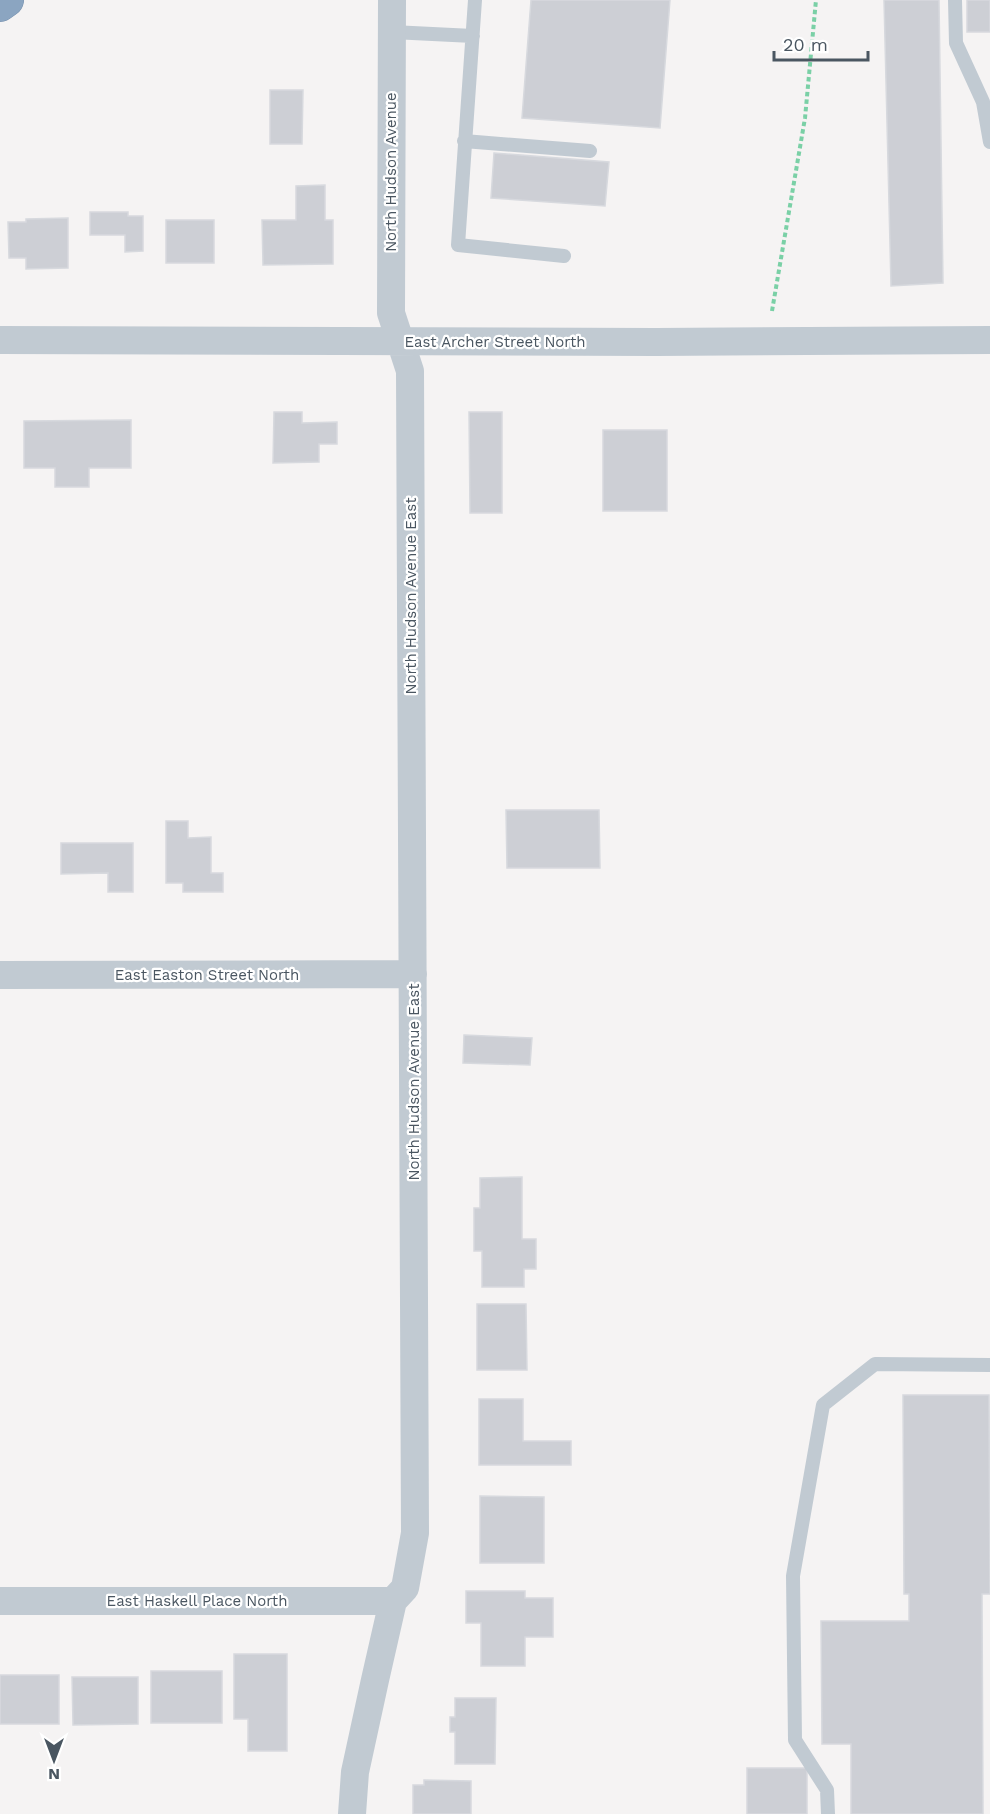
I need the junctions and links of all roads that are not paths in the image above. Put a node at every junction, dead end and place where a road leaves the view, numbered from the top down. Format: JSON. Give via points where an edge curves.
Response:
{"nodes":[{"id":1,"x":7,"y":0,"type":"edge"},
{"id":2,"x":392,"y":0,"type":"edge"},
{"id":3,"x":475,"y":0,"type":"edge"},
{"id":4,"x":955,"y":0,"type":"edge"},
{"id":5,"x":0,"y":4,"type":"edge"},
{"id":6,"x":392,"y":32,"type":"junction"},
{"id":7,"x":473,"y":36,"type":"junction"},
{"id":8,"x":464,"y":141,"type":"junction"},
{"id":9,"x":990,"y":142,"type":"edge"},
{"id":10,"x":590,"y":151,"type":"dead end"},
{"id":11,"x":564,"y":255,"type":"dead end"},
{"id":12,"x":0,"y":340,"type":"edge"},
{"id":13,"x":990,"y":340,"type":"edge"},
{"id":14,"x":400,"y":342,"type":"junction"},
{"id":15,"x":413,"y":974,"type":"junction"},
{"id":16,"x":0,"y":975,"type":"edge"},
{"id":17,"x":990,"y":1365,"type":"edge"},
{"id":18,"x":0,"y":1601,"type":"edge"},
{"id":19,"x":393,"y":1601,"type":"junction"},
{"id":20,"x":352,"y":1814,"type":"edge"},
{"id":21,"x":828,"y":1814,"type":"edge"}],
"edges":[{"from":1,"to":5,"type":"highway"},
{"from":2,"to":6,"type":"street","name":"North Hudson Avenue"},
{"from":3,"to":7,"type":"lane"},
{"from":4,"to":9,"type":"lane","via":[[956,43],[983,102]]},
{"from":6,"to":7,"type":"lane"},
{"from":6,"to":14,"type":"street","name":"North Hudson Avenue","via":[[391,313]]},
{"from":7,"to":8,"type":"lane"},
{"from":8,"to":10,"type":"lane"},
{"from":8,"to":11,"type":"lane","via":[[458,244]]},
{"from":12,"to":14,"type":"street","name":"East Archer Street North"},
{"from":13,"to":14,"type":"street","name":"East Archer Street North"},
{"from":14,"to":15,"type":"street","name":"North Hudson Avenue East","via":[[410,371]]},
{"from":15,"to":16,"type":"street","name":"East Easton Street North"},
{"from":15,"to":19,"type":"street","name":"North Hudson Avenue East","via":[[415,1533],[405,1588]]},
{"from":17,"to":21,"type":"lane","via":[[875,1364],[823,1405],[794,1576],[795,1740],[827,1790]]},
{"from":18,"to":19,"type":"street","name":"East Haskell Place North"},
{"from":19,"to":20,"type":"street","name":"North Hudson Avenue East","via":[[355,1772]]}]}
